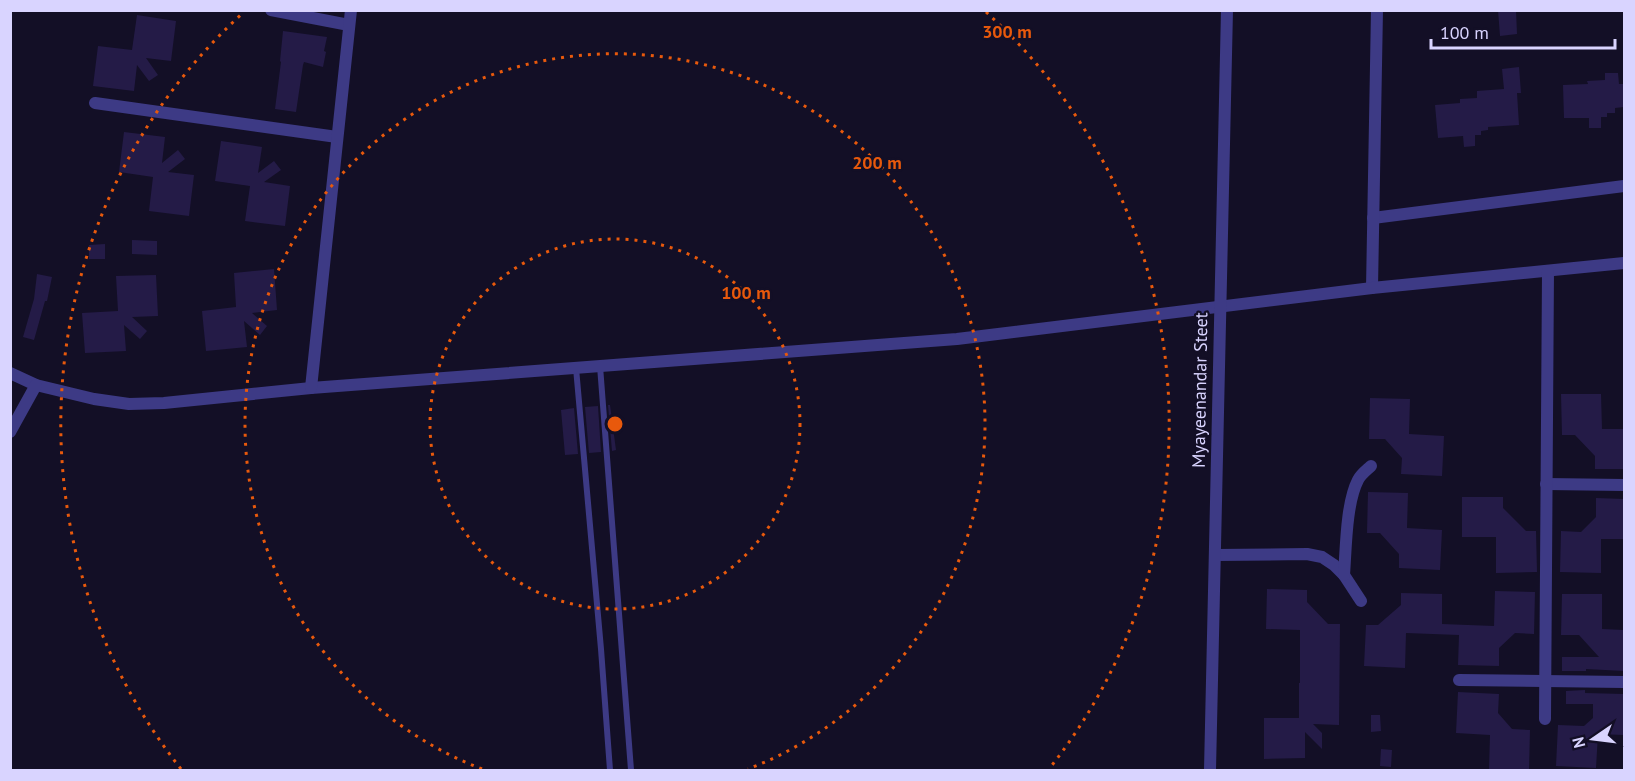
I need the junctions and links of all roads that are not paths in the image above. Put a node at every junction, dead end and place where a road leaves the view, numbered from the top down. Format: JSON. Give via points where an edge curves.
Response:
{"nodes":[{"id":1,"x":271,"y":10,"type":"edge"},
{"id":2,"x":351,"y":10,"type":"edge"},
{"id":3,"x":1227,"y":10,"type":"edge"},
{"id":4,"x":1377,"y":10,"type":"edge"},
{"id":5,"x":349,"y":24,"type":"junction"},
{"id":6,"x":95,"y":103,"type":"dead end"},
{"id":7,"x":337,"y":137,"type":"junction"},
{"id":8,"x":1624,"y":186,"type":"edge"},
{"id":9,"x":1373,"y":218,"type":"junction"},
{"id":10,"x":1624,"y":262,"type":"edge"},
{"id":11,"x":1548,"y":271,"type":"junction"},
{"id":12,"x":1372,"y":288,"type":"junction"},
{"id":13,"x":1220,"y":308,"type":"junction"},
{"id":14,"x":600,"y":366,"type":"junction"},
{"id":15,"x":576,"y":368,"type":"junction"},
{"id":16,"x":10,"y":373,"type":"edge"},
{"id":17,"x":36,"y":385,"type":"junction"},
{"id":18,"x":311,"y":388,"type":"junction"},
{"id":19,"x":10,"y":432,"type":"edge"},
{"id":20,"x":1371,"y":466,"type":"dead end"},
{"id":21,"x":1546,"y":484,"type":"junction"},
{"id":22,"x":1624,"y":485,"type":"edge"},
{"id":23,"x":1215,"y":555,"type":"junction"},
{"id":24,"x":1344,"y":575,"type":"junction"},
{"id":25,"x":1361,"y":601,"type":"dead end"},
{"id":26,"x":1459,"y":680,"type":"dead end"},
{"id":27,"x":1545,"y":681,"type":"junction"},
{"id":28,"x":1624,"y":682,"type":"edge"},
{"id":29,"x":1545,"y":719,"type":"dead end"},
{"id":30,"x":610,"y":771,"type":"edge"},
{"id":31,"x":631,"y":771,"type":"edge"},
{"id":32,"x":1210,"y":771,"type":"edge"}],
"edges":[{"from":1,"to":5,"type":"street"},
{"from":2,"to":5,"type":"street"},
{"from":3,"to":13,"type":"street","name":"Myayeenandar Steet"},
{"from":4,"to":9,"type":"street"},
{"from":5,"to":7,"type":"street"},
{"from":6,"to":7,"type":"street"},
{"from":7,"to":18,"type":"street"},
{"from":8,"to":9,"type":"street"},
{"from":9,"to":12,"type":"street"},
{"from":10,"to":11,"type":"street"},
{"from":11,"to":12,"type":"street"},
{"from":11,"to":21,"type":"street"},
{"from":12,"to":13,"type":"street"},
{"from":13,"to":14,"type":"street","via":[[957,339]]},
{"from":13,"to":23,"type":"street","name":"Myayeenandar Steet"},
{"from":14,"to":15,"type":"street"},
{"from":14,"to":31,"type":"lane"},
{"from":15,"to":18,"type":"street"},
{"from":15,"to":30,"type":"lane"},
{"from":16,"to":17,"type":"street"},
{"from":17,"to":18,"type":"street","via":[[129,404]]},
{"from":17,"to":19,"type":"street"},
{"from":20,"to":24,"type":"street","via":[[1359,477],[1352,496]]},
{"from":21,"to":22,"type":"street"},
{"from":21,"to":27,"type":"street"},
{"from":23,"to":24,"type":"street","via":[[1322,556]]},
{"from":23,"to":32,"type":"street","name":"Myayeenandar Steet"},
{"from":24,"to":25,"type":"street"},
{"from":26,"to":27,"type":"street"},
{"from":27,"to":28,"type":"street"},
{"from":27,"to":29,"type":"street"}]}
